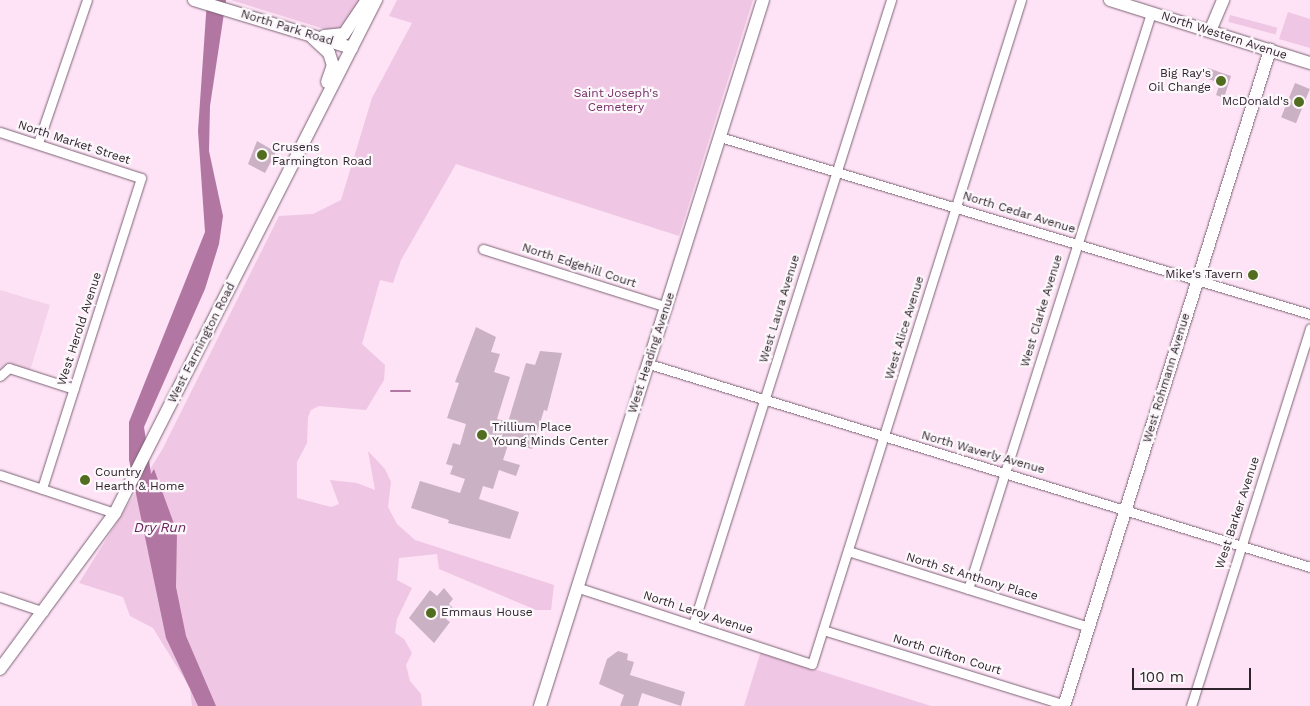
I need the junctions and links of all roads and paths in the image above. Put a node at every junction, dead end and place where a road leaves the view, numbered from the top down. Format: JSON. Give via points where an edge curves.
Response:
{"nodes":[{"id":1,"x":87,"y":0,"type":"edge"},
{"id":2,"x":367,"y":0,"type":"edge"},
{"id":3,"x":376,"y":0,"type":"edge"},
{"id":4,"x":763,"y":0,"type":"edge"},
{"id":5,"x":891,"y":0,"type":"edge"},
{"id":6,"x":1021,"y":0,"type":"edge"},
{"id":7,"x":1110,"y":0,"type":"edge"},
{"id":8,"x":1223,"y":0,"type":"edge"},
{"id":9,"x":198,"y":1,"type":"edge"},
{"id":10,"x":1151,"y":12,"type":"junction"},
{"id":11,"x":1210,"y":31,"type":"junction"},
{"id":12,"x":309,"y":35,"type":"junction"},
{"id":13,"x":352,"y":48,"type":"junction"},
{"id":14,"x":1270,"y":50,"type":"junction"},
{"id":15,"x":1310,"y":63,"type":"edge"},
{"id":16,"x":317,"y":116,"type":"junction"},
{"id":17,"x":0,"y":132,"type":"edge"},
{"id":18,"x":720,"y":137,"type":"junction"},
{"id":19,"x":38,"y":143,"type":"junction"},
{"id":20,"x":837,"y":170,"type":"junction"},
{"id":21,"x":141,"y":178,"type":"joint"},
{"id":22,"x":955,"y":207,"type":"junction"},
{"id":23,"x":1076,"y":244,"type":"junction"},
{"id":24,"x":483,"y":249,"type":"dead end"},
{"id":25,"x":1198,"y":281,"type":"junction"},
{"id":26,"x":667,"y":307,"type":"junction"},
{"id":27,"x":1310,"y":314,"type":"edge"},
{"id":28,"x":1310,"y":328,"type":"edge"},
{"id":29,"x":649,"y":364,"type":"junction"},
{"id":30,"x":0,"y":376,"type":"edge"},
{"id":31,"x":74,"y":389,"type":"junction"},
{"id":32,"x":764,"y":401,"type":"junction"},
{"id":33,"x":884,"y":437,"type":"junction"},
{"id":34,"x":1005,"y":472,"type":"junction"},
{"id":35,"x":0,"y":475,"type":"edge"},
{"id":36,"x":42,"y":489,"type":"junction"},
{"id":37,"x":1126,"y":508,"type":"junction"},
{"id":38,"x":115,"y":513,"type":"junction"},
{"id":39,"x":1242,"y":545,"type":"junction"},
{"id":40,"x":848,"y":552,"type":"junction"},
{"id":41,"x":1310,"y":567,"type":"edge"},
{"id":42,"x":576,"y":587,"type":"junction"},
{"id":43,"x":968,"y":589,"type":"junction"},
{"id":44,"x":0,"y":598,"type":"edge"},
{"id":45,"x":44,"y":612,"type":"junction"},
{"id":46,"x":693,"y":625,"type":"junction"},
{"id":47,"x":1089,"y":627,"type":"junction"},
{"id":48,"x":823,"y":630,"type":"junction"},
{"id":49,"x":812,"y":664,"type":"joint"},
{"id":50,"x":0,"y":669,"type":"edge"},
{"id":51,"x":540,"y":706,"type":"edge"},
{"id":52,"x":1064,"y":706,"type":"edge"},
{"id":53,"x":1191,"y":706,"type":"edge"}],
"edges":[{"from":1,"to":19,"type":"street"},
{"from":2,"to":12,"type":"street","via":[[344,34]]},
{"from":3,"to":13,"type":"street","name":"West Farmington Road"},
{"from":4,"to":18,"type":"street","name":"West Heading Avenue"},
{"from":5,"to":20,"type":"street","name":"West Laura Avenue"},
{"from":6,"to":22,"type":"street","name":"West Alice Avenue"},
{"from":7,"to":10,"type":"street","name":"North Western Avenue"},
{"from":8,"to":11,"type":"street"},
{"from":9,"to":12,"type":"street","name":"North Park Road"},
{"from":10,"to":11,"type":"street","name":"North Western Avenue"},
{"from":10,"to":23,"type":"street","name":"West Clarke Avenue"},
{"from":11,"to":14,"type":"street","name":"North Western Avenue"},
{"from":12,"to":13,"type":"street","name":"North Park Road"},
{"from":12,"to":16,"type":"street","via":[[329,53],[333,65]]},
{"from":13,"to":16,"type":"street","name":"West Farmington Road"},
{"from":14,"to":15,"type":"street","name":"North Western Avenue"},
{"from":14,"to":25,"type":"street","name":"West Rohmann Avenue"},
{"from":16,"to":38,"type":"street","name":"West Farmington Road"},
{"from":17,"to":19,"type":"street","name":"North Market Street"},
{"from":18,"to":20,"type":"street","name":"North Cedar Avenue"},
{"from":18,"to":26,"type":"street","name":"West Heading Avenue"},
{"from":19,"to":21,"type":"street","name":"North Market Street"},
{"from":20,"to":22,"type":"street","name":"North Cedar Avenue"},
{"from":20,"to":32,"type":"street","name":"West Laura Avenue"},
{"from":21,"to":31,"type":"street","name":"West Herold Avenue"},
{"from":22,"to":23,"type":"street","name":"North Cedar Avenue"},
{"from":22,"to":33,"type":"street","name":"West Alice Avenue"},
{"from":23,"to":25,"type":"street","name":"North Cedar Avenue"},
{"from":23,"to":34,"type":"street","name":"West Clarke Avenue"},
{"from":24,"to":26,"type":"street","name":"North Edgehill Court"},
{"from":25,"to":27,"type":"street","name":"North Cedar Avenue"},
{"from":25,"to":37,"type":"street","name":"West Rohmann Avenue"},
{"from":26,"to":29,"type":"street","name":"West Heading Avenue"},
{"from":28,"to":39,"type":"street","name":"West Barker Avenue"},
{"from":29,"to":32,"type":"street","name":"North Waverly Avenue"},
{"from":29,"to":42,"type":"street","name":"West Heading Avenue"},
{"from":30,"to":31,"type":"street","via":[[9,368]]},
{"from":31,"to":36,"type":"street","name":"West Herold Avenue"},
{"from":32,"to":33,"type":"street","name":"North Waverly Avenue"},
{"from":32,"to":46,"type":"street","name":"West Laura Avenue"},
{"from":33,"to":34,"type":"street","name":"North Waverly Avenue"},
{"from":33,"to":40,"type":"street","name":"West Alice Avenue"},
{"from":34,"to":37,"type":"street","name":"North Waverly Avenue"},
{"from":34,"to":43,"type":"street","name":"West Clarke Avenue"},
{"from":35,"to":36,"type":"street"},
{"from":36,"to":38,"type":"street"},
{"from":37,"to":39,"type":"street","name":"North Waverly Avenue"},
{"from":37,"to":47,"type":"street","name":"West Rohmann Avenue"},
{"from":38,"to":45,"type":"street","name":"West Farmington Road"},
{"from":39,"to":41,"type":"street","name":"North Waverly Avenue"},
{"from":39,"to":53,"type":"street","name":"West Barker Avenue"},
{"from":40,"to":43,"type":"street","name":"North St Anthony Place"},
{"from":40,"to":48,"type":"street","name":"West Alice Avenue"},
{"from":42,"to":46,"type":"street","name":"North Leroy Avenue"},
{"from":42,"to":51,"type":"street","name":"West Heading Avenue"},
{"from":43,"to":47,"type":"street","name":"North St Anthony Place"},
{"from":44,"to":45,"type":"street"},
{"from":45,"to":50,"type":"street","name":"West Farmington Road"},
{"from":46,"to":49,"type":"street","name":"North Leroy Avenue"},
{"from":47,"to":52,"type":"street","name":"West Rohmann Avenue"},
{"from":48,"to":49,"type":"street","name":"West Alice Avenue"},
{"from":48,"to":52,"type":"street","name":"North Clifton Court"}]}
